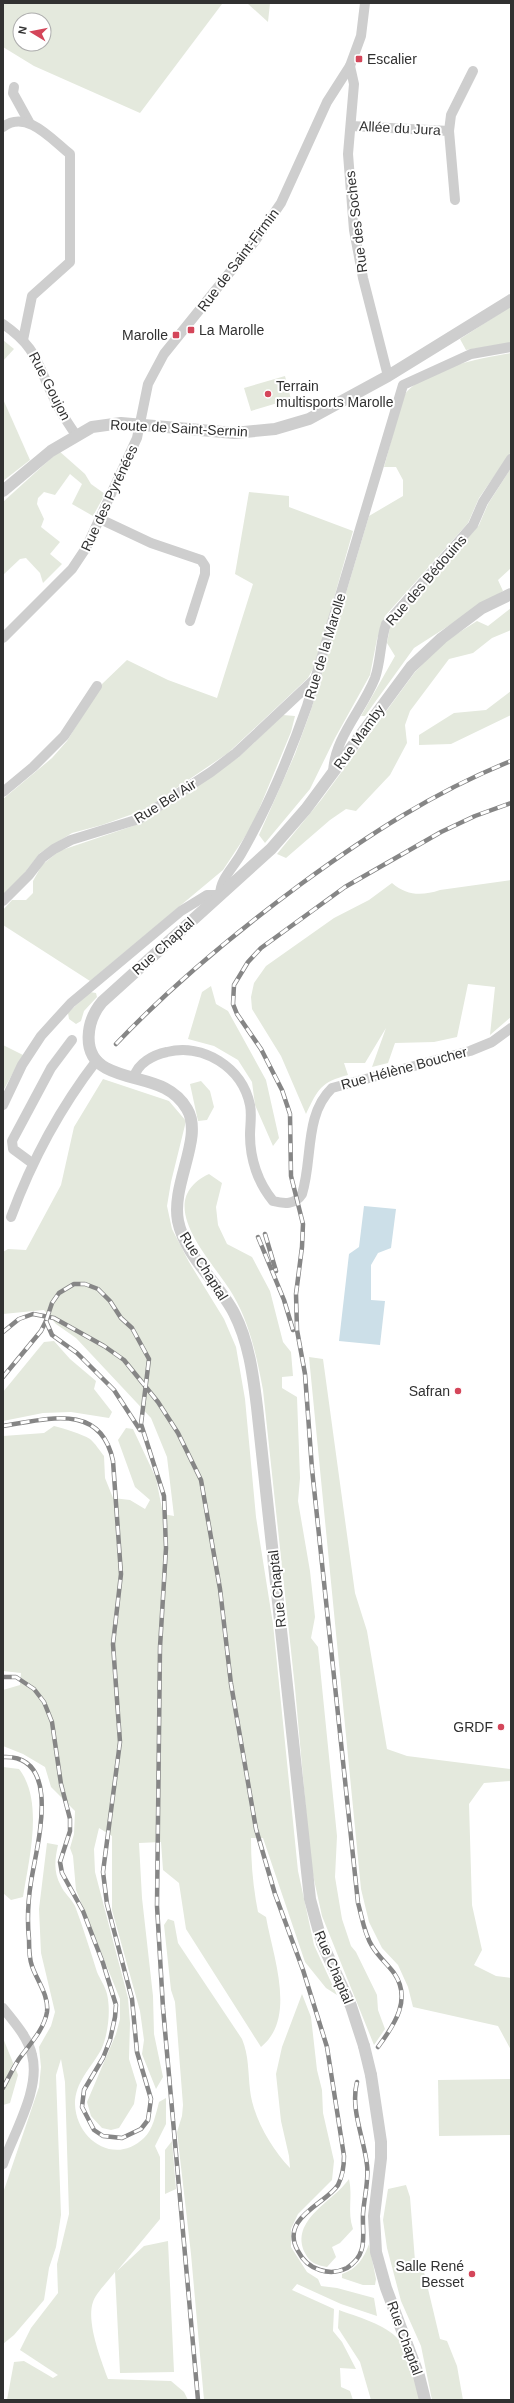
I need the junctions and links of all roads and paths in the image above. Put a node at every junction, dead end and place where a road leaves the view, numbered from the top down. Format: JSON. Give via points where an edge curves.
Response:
{"nodes":[{"id":1,"x":365,"y":3,"type":"edge"},
{"id":2,"x":350,"y":66,"type":"junction"},
{"id":3,"x":473,"y":71,"type":"dead end"},
{"id":4,"x":14,"y":87,"type":"dead end"},
{"id":5,"x":29,"y":122,"type":"junction"},
{"id":6,"x":3,"y":126,"type":"edge"},
{"id":7,"x":351,"y":126,"type":"junction"},
{"id":8,"x":450,"y":131,"type":"junction"},
{"id":9,"x":455,"y":200,"type":"dead end"},
{"id":10,"x":511,"y":300,"type":"edge"},
{"id":11,"x":3,"y":324,"type":"edge"},
{"id":12,"x":23,"y":340,"type":"junction"},
{"id":13,"x":511,"y":347,"type":"edge"},
{"id":14,"x":388,"y":376,"type":"junction"},
{"id":15,"x":141,"y":424,"type":"junction"},
{"id":16,"x":76,"y":435,"type":"junction"},
{"id":17,"x":511,"y":459,"type":"edge"},
{"id":18,"x":3,"y":491,"type":"edge"},
{"id":19,"x":100,"y":519,"type":"junction"},
{"id":20,"x":511,"y":594,"type":"edge"},
{"id":21,"x":190,"y":621,"type":"dead end"},
{"id":22,"x":3,"y":638,"type":"edge"},
{"id":23,"x":316,"y":678,"type":"junction"},
{"id":24,"x":97,"y":686,"type":"dead end"},
{"id":25,"x":333,"y":773,"type":"junction"},
{"id":26,"x":3,"y":792,"type":"edge"},
{"id":27,"x":220,"y":895,"type":"junction"},
{"id":28,"x":3,"y":901,"type":"edge"},
{"id":29,"x":511,"y":1028,"type":"edge"},
{"id":30,"x":72,"y":1040,"type":"dead end"},
{"id":31,"x":97,"y":1060,"type":"junction"},
{"id":32,"x":134,"y":1077,"type":"junction"},
{"id":33,"x":3,"y":1106,"type":"edge"},
{"id":34,"x":32,"y":1163,"type":"junction"},
{"id":35,"x":11,"y":1217,"type":"dead end"},
{"id":36,"x":3,"y":2008,"type":"edge"},
{"id":37,"x":3,"y":2164,"type":"edge"},
{"id":38,"x":425,"y":2400,"type":"edge"}],
"edges":[{"from":1,"to":2,"type":"street","name":"Rue de Saint-Firmin","via":[[361,36]]},
{"from":2,"to":7,"type":"street","name":"Rue des Soches","via":[[354,84]]},
{"from":2,"to":15,"type":"street","name":"Rue de Saint-Firmin","via":[[327,102],[271,220],[156,366],[148,384]]},
{"from":3,"to":8,"type":"street","name":"Allée du Jura","via":[[451,115]]},
{"from":4,"to":5,"type":"street","via":[[13,93]]},
{"from":5,"to":6,"type":"street","via":[[13,121]]},
{"from":5,"to":12,"type":"street","via":[[70,154],[70,262],[32,296]]},
{"from":7,"to":8,"type":"street","name":"Allée du Jura"},
{"from":7,"to":14,"type":"street","name":"Rue des Soches","via":[[348,154],[354,230],[363,278]]},
{"from":8,"to":9,"type":"street","name":"Allée du Jura"},
{"from":10,"to":14,"type":"street","name":"Route de Saint-Sernin"},
{"from":11,"to":12,"type":"street","name":"Rue Goujon"},
{"from":12,"to":16,"type":"street","name":"Rue Goujon","via":[[41,366],[51,393]]},
{"from":13,"to":23,"type":"street","name":"Rue de la Marolle","via":[[471,354],[403,385]]},
{"from":14,"to":15,"type":"street","name":"Route de Saint-Sernin","via":[[322,413],[293,425],[275,429],[227,433]]},
{"from":15,"to":16,"type":"street","name":"Route de Saint-Sernin","via":[[106,424],[92,427]]},
{"from":15,"to":19,"type":"street","name":"Rue des Pyrénées"},
{"from":16,"to":18,"type":"street","name":"Route de Saint-Sernin","via":[[50,451]]},
{"from":17,"to":25,"type":"street","name":"Rue des Bédouins","via":[[483,502],[473,525],[386,624],[380,640],[375,676],[333,757]]},
{"from":19,"to":21,"type":"street","via":[[151,543],[201,560],[205,566],[205,574]]},
{"from":19,"to":22,"type":"street","name":"Rue des Pyrénées","via":[[72,569]]},
{"from":20,"to":25,"type":"street","name":"Rue Mamby","via":[[482,608],[442,638],[411,667]]},
{"from":23,"to":27,"type":"street","name":"Rue de la Marolle","via":[[285,764],[262,815],[223,880]]},
{"from":23,"to":28,"type":"street","name":"Rue Bel Air","via":[[236,753],[211,772],[139,819],[71,840],[54,849],[42,858],[29,876]]},
{"from":24,"to":26,"type":"street","via":[[64,736]]},
{"from":25,"to":27,"type":"street","name":"Rue Mamby","via":[[276,844],[255,866]]},
{"from":27,"to":31,"type":"street","name":"Rue Chaptal","via":[[95,1010],[88,1038]]},
{"from":27,"to":33,"type":"street","via":[[207,894],[181,911],[71,1003],[41,1036],[22,1064]]},
{"from":29,"to":32,"type":"street","name":"Rue Hélène Boucher","via":[[492,1042],[470,1051],[332,1088],[325,1095],[315,1117],[302,1194],[298,1200],[288,1204],[273,1201],[260,1179],[251,1150],[250,1106],[246,1091],[228,1067],[201,1052],[189,1049],[175,1050],[147,1060]]},
{"from":30,"to":34,"type":"street","via":[[51,1068],[12,1141],[14,1149]]},
{"from":31,"to":32,"type":"street","name":"Rue Chaptal","via":[[106,1068]]},
{"from":31,"to":34,"type":"street","via":[[73,1092]]},
{"from":32,"to":38,"type":"street","name":"Rue Chaptal","bridge":true,"via":[[168,1089],[180,1098],[188,1109],[193,1131],[177,1197],[179,1224],[191,1251],[234,1314],[248,1351],[258,1407],[310,1899],[322,1943],[351,2006],[371,2075],[381,2142],[374,2216],[376,2252]]},
{"from":34,"to":35,"type":"street"},
{"from":36,"to":37,"type":"street","via":[[29,2046],[34,2074],[29,2096]]}]}
